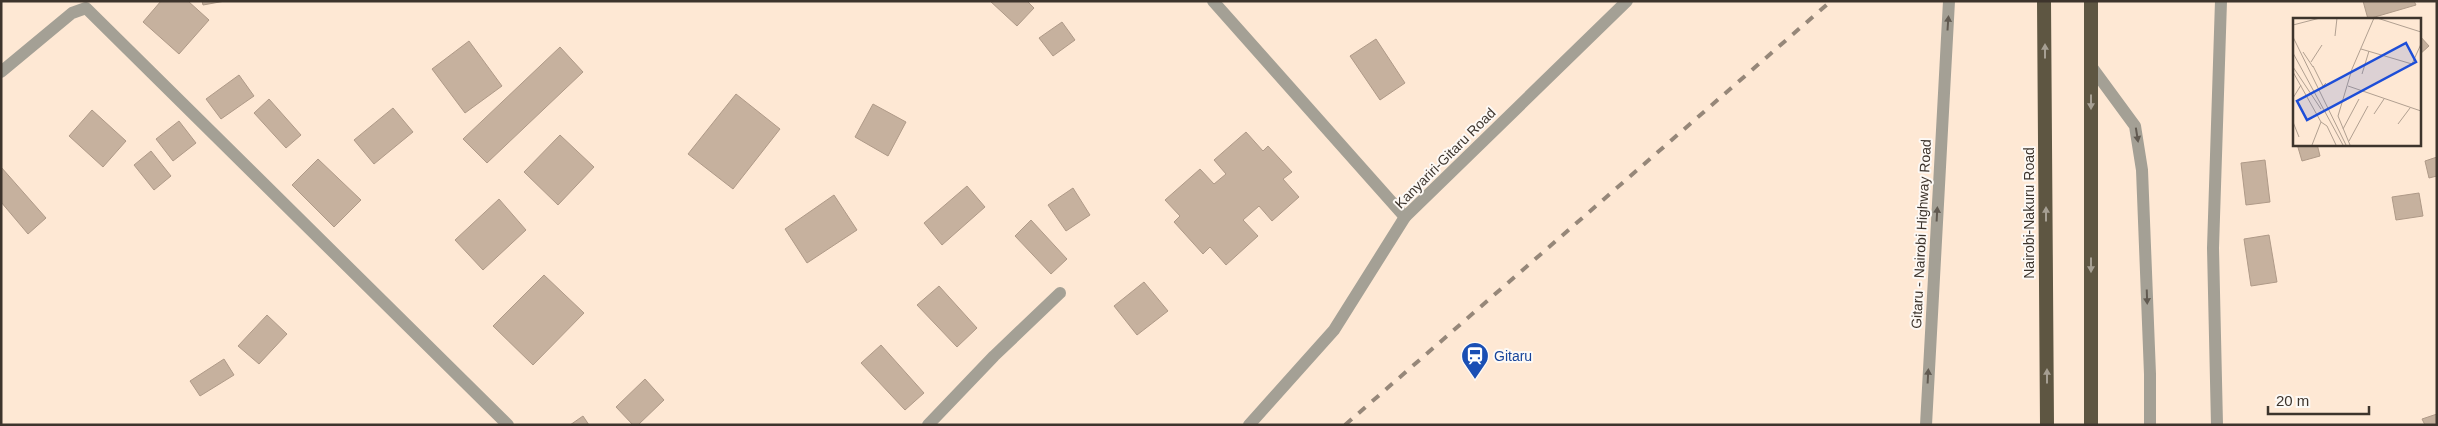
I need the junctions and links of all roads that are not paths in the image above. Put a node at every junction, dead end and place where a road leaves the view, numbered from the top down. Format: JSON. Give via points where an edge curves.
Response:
{"nodes":[{"id":1,"x":1213,"y":1,"type":"edge"},
{"id":2,"x":1627,"y":1,"type":"edge"},
{"id":3,"x":1949,"y":1,"type":"edge"},
{"id":4,"x":2044,"y":1,"type":"edge"},
{"id":5,"x":2092,"y":1,"type":"edge"},
{"id":6,"x":2221,"y":1,"type":"edge"},
{"id":7,"x":2091,"y":66,"type":"junction"},
{"id":8,"x":1,"y":72,"type":"edge"},
{"id":9,"x":1405,"y":217,"type":"junction"},
{"id":10,"x":1060,"y":293,"type":"dead end"},
{"id":11,"x":508,"y":425,"type":"edge"},
{"id":12,"x":928,"y":425,"type":"edge"},
{"id":13,"x":1249,"y":425,"type":"edge"},
{"id":14,"x":1926,"y":425,"type":"edge"},
{"id":15,"x":2047,"y":425,"type":"edge"},
{"id":16,"x":2091,"y":425,"type":"edge"},
{"id":17,"x":2150,"y":425,"type":"edge"},
{"id":18,"x":2217,"y":425,"type":"edge"}],
"edges":[{"from":1,"to":9,"type":"street"},
{"from":2,"to":9,"type":"street","name":"Kanyariri-Gitaru Road"},
{"from":14,"to":3,"type":"street","name":"Gitaru - Nairobi Highway Road","one_way":true},
{"from":15,"to":4,"type":"highway","name":"Nairobi-Nakuru Road","one_way":true},
{"from":5,"to":7,"type":"highway"},
{"from":6,"to":18,"type":"street","via":[[2213,248]]},
{"from":7,"to":16,"type":"highway","one_way":true},
{"from":7,"to":17,"type":"street","one_way":true,"via":[[2136,126],[2142,170]]},
{"from":8,"to":11,"type":"street","via":[[72,13],[86,8]]},
{"from":9,"to":13,"type":"street","name":"Kanyariri-Gitaru Road","via":[[1334,330]]},
{"from":10,"to":12,"type":"street"}]}
